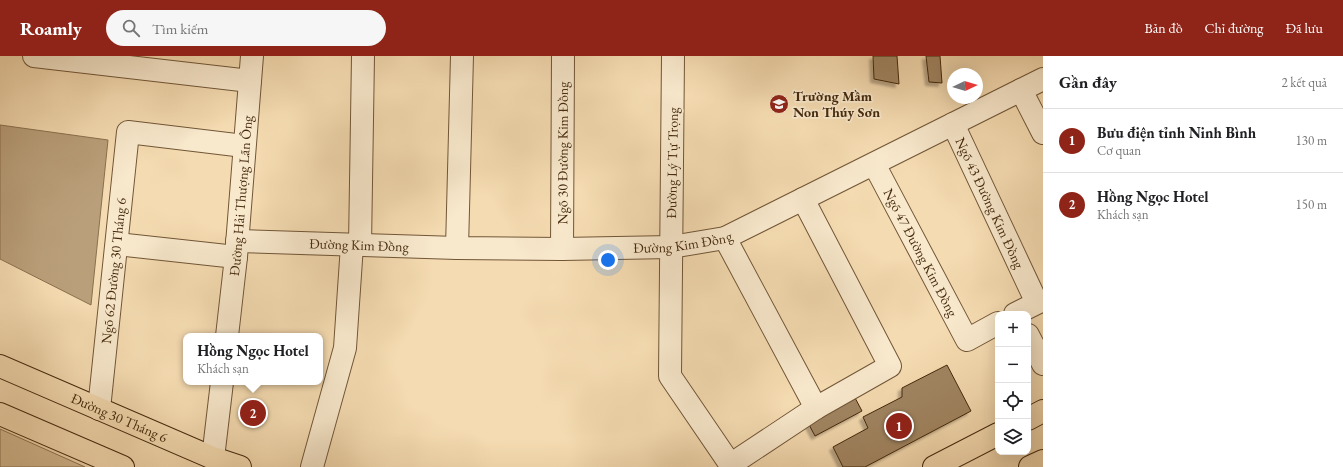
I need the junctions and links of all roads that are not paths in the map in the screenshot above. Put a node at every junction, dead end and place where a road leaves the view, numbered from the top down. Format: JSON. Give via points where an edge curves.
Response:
{"nodes":[{"id":1,"x":38,"y":56,"type":"edge"},
{"id":2,"x":252,"y":56,"type":"edge"},
{"id":3,"x":363,"y":56,"type":"edge"},
{"id":4,"x":462,"y":56,"type":"edge"},
{"id":5,"x":563,"y":56,"type":"edge"},
{"id":6,"x":673,"y":56,"type":"edge"},
{"id":7,"x":113,"y":60,"type":"edge"},
{"id":8,"x":160,"y":63,"type":"edge"},
{"id":9,"x":1043,"y":79,"type":"edge"},
{"id":10,"x":250,"y":81,"type":"junction"},
{"id":11,"x":1021,"y":90,"type":"junction"},
{"id":12,"x":953,"y":124,"type":"junction"},
{"id":13,"x":1043,"y":133,"type":"edge"},
{"id":14,"x":244,"y":146,"type":"junction"},
{"id":15,"x":874,"y":164,"type":"junction"},
{"id":16,"x":803,"y":200,"type":"junction"},
{"id":17,"x":725,"y":238,"type":"junction"},
{"id":18,"x":117,"y":244,"type":"junction"},
{"id":19,"x":356,"y":245,"type":"junction"},
{"id":20,"x":671,"y":247,"type":"junction"},
{"id":21,"x":457,"y":248,"type":"junction"},
{"id":22,"x":237,"y":249,"type":"junction"},
{"id":23,"x":562,"y":249,"type":"junction"},
{"id":24,"x":1022,"y":311,"type":"edge"},
{"id":25,"x":995,"y":325,"type":"edge"},
{"id":26,"x":227,"y":333,"type":"edge"},
{"id":27,"x":1031,"y":341,"type":"edge"},
{"id":28,"x":1043,"y":364,"type":"edge"},
{"id":29,"x":0,"y":366,"type":"edge"},
{"id":30,"x":222,"y":385,"type":"edge"},
{"id":31,"x":816,"y":408,"type":"junction"},
{"id":32,"x":99,"y":409,"type":"junction"},
{"id":33,"x":1043,"y":411,"type":"edge"},
{"id":34,"x":0,"y":414,"type":"edge"},
{"id":35,"x":1031,"y":417,"type":"edge"},
{"id":36,"x":995,"y":436,"type":"edge"},
{"id":37,"x":1043,"y":461,"type":"edge"},
{"id":38,"x":212,"y":462,"type":"edge"},
{"id":39,"x":731,"y":466,"type":"edge"},
{"id":40,"x":123,"y":467,"type":"edge"},
{"id":41,"x":240,"y":467,"type":"edge"},
{"id":42,"x":312,"y":467,"type":"edge"},
{"id":43,"x":934,"y":467,"type":"edge"},
{"id":44,"x":1030,"y":467,"type":"edge"}],
"edges":[{"from":1,"to":7,"type":"street"},
{"from":2,"to":10,"type":"street","name":"Đường Hải Thượng Lãn Ông"},
{"from":3,"to":19,"type":"street"},
{"from":4,"to":21,"type":"street"},
{"from":5,"to":23,"type":"street","name":"Ngõ 30 Đường Kim Đồng"},
{"from":6,"to":20,"type":"street","name":"Đường Lý Tự Trọng"},
{"from":7,"to":8,"type":"street"},
{"from":8,"to":10,"type":"street"},
{"from":9,"to":11,"type":"street","name":"Đường Kim Đồng"},
{"from":10,"to":14,"type":"street","name":"Đường Hải Thượng Lãn Ông"},
{"from":11,"to":12,"type":"street","name":"Đường Kim Đồng"},
{"from":11,"to":13,"type":"street"},
{"from":12,"to":15,"type":"street","name":"Đường Kim Đồng"},
{"from":12,"to":24,"type":"street","name":"Ngõ 43 Đường Kim Đồng","via":[[1037,303]]},
{"from":14,"to":18,"type":"street","name":"Ngõ 62 Đường 30 Tháng 6","via":[[128,132]]},
{"from":14,"to":22,"type":"street","name":"Đường Hải Thượng Lãn Ông"},
{"from":15,"to":16,"type":"street","name":"Đường Kim Đồng"},
{"from":15,"to":25,"type":"street","name":"Ngõ 47 Đường Kim Đồng","via":[[967,340]]},
{"from":16,"to":17,"type":"street","name":"Đường Kim Đồng"},
{"from":16,"to":31,"type":"street","via":[[890,366]]},
{"from":17,"to":20,"type":"street","name":"Đường Kim Đồng"},
{"from":17,"to":31,"type":"street"},
{"from":18,"to":22,"type":"street","name":"Đường Kim Đồng"},
{"from":18,"to":32,"type":"street","name":"Ngõ 62 Đường 30 Tháng 6"},
{"from":19,"to":21,"type":"street","name":"Đường Kim Đồng"},
{"from":19,"to":22,"type":"street","name":"Đường Kim Đồng"},
{"from":19,"to":42,"type":"street","via":[[345,348]]},
{"from":20,"to":23,"type":"street","name":"Đường Kim Đồng"},
{"from":20,"to":39,"type":"street","name":"Đường Lý Tự Trọng","via":[[670,376]]},
{"from":21,"to":23,"type":"street","name":"Đường Kim Đồng"},
{"from":22,"to":26,"type":"street","name":"Đường Hải Thượng Lãn Ông"},
{"from":27,"to":28,"type":"street"},
{"from":29,"to":32,"type":"main road","name":"Đường 30 Tháng 6"},
{"from":30,"to":38,"type":"street"},
{"from":31,"to":39,"type":"street"},
{"from":32,"to":38,"type":"main road","name":"Đường 30 Tháng 6"},
{"from":33,"to":35,"type":"main road"},
{"from":34,"to":40,"type":"main road"},
{"from":36,"to":43,"type":"main road"},
{"from":37,"to":44,"type":"main road"},
{"from":38,"to":41,"type":"main road","name":"Đường 30 Tháng 6"}]}
